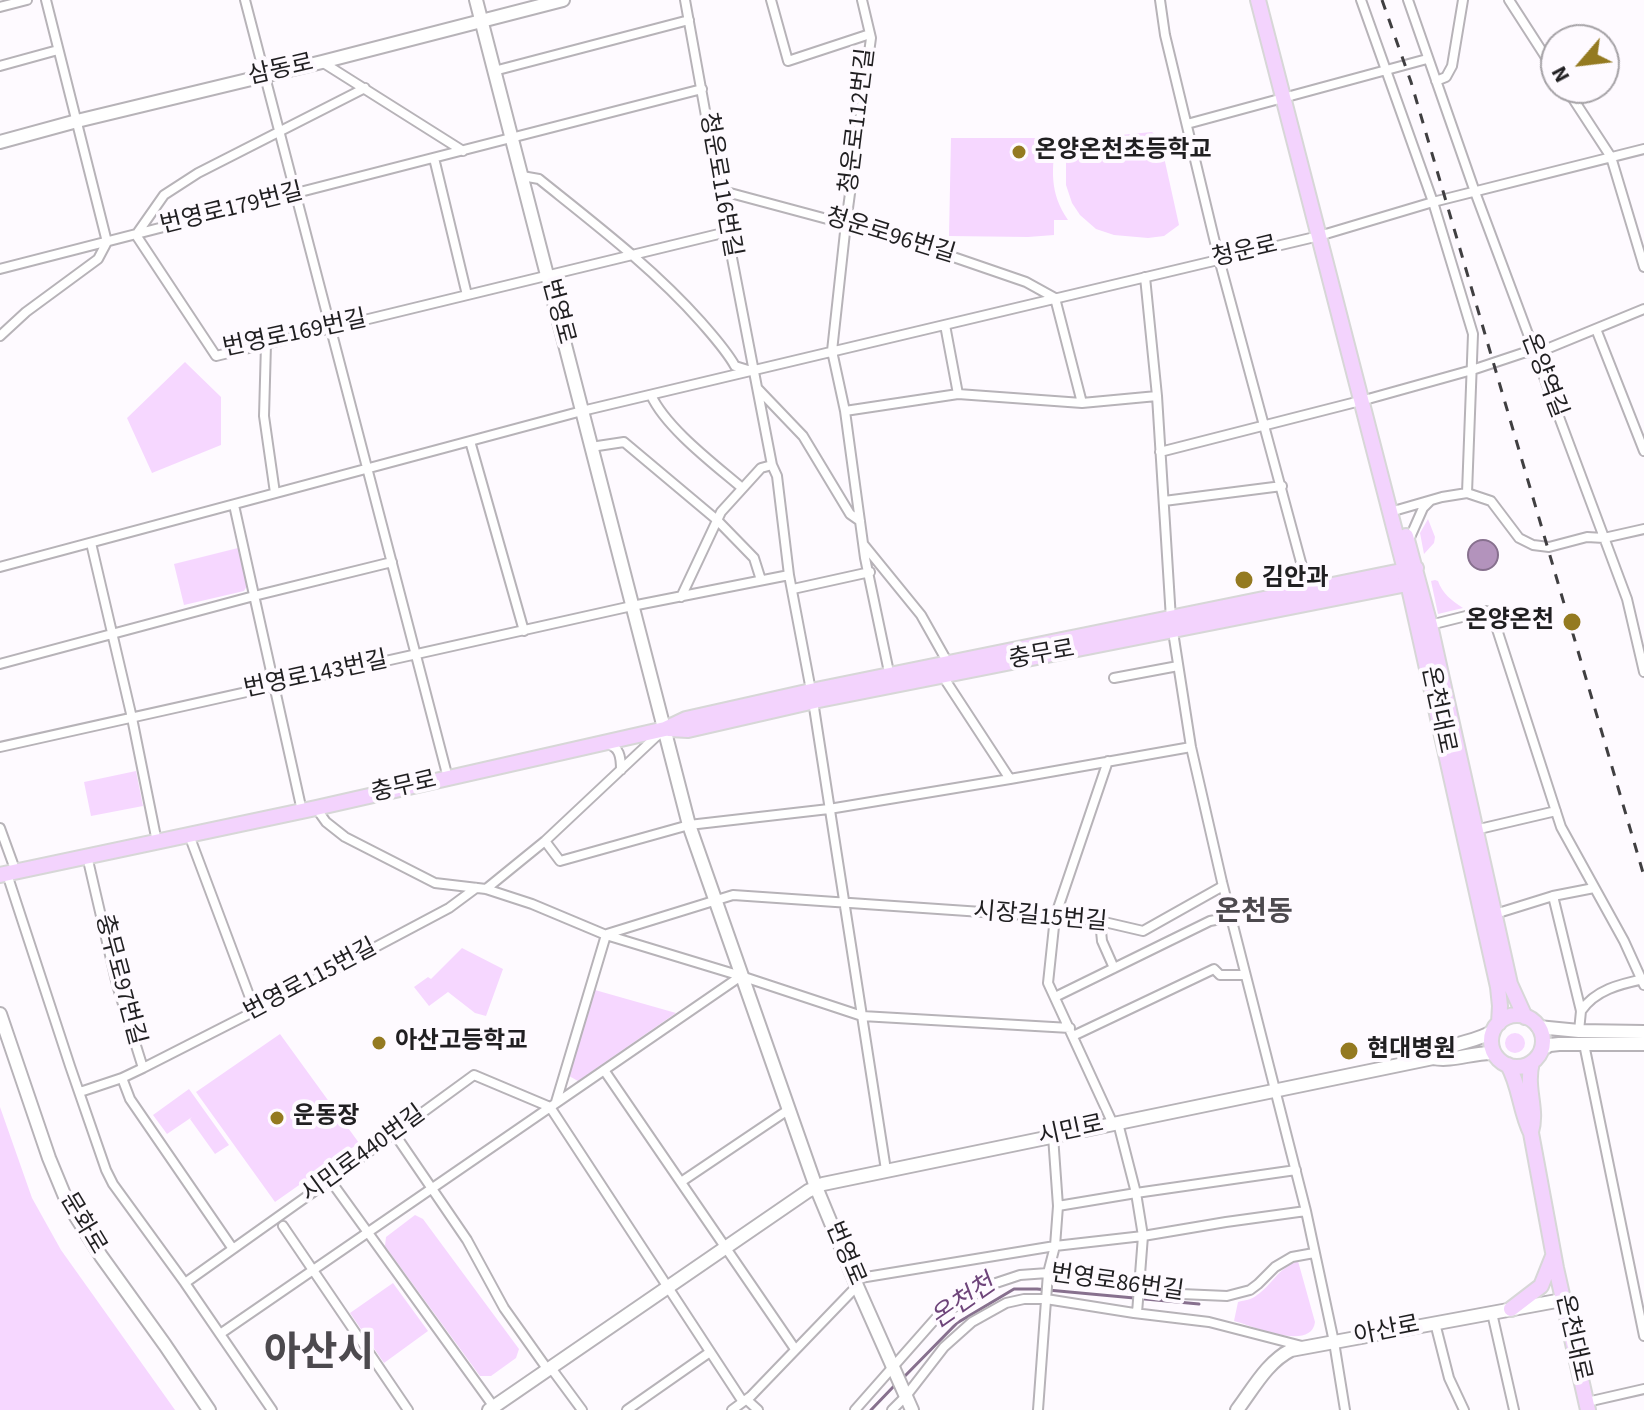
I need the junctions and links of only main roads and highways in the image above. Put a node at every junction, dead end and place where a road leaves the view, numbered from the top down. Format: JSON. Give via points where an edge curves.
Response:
{"nodes":[{"id":1,"x":1258,"y":0,"type":"edge"},
{"id":2,"x":1266,"y":0,"type":"edge"},
{"id":3,"x":1287,"y":97,"type":"junction"},
{"id":4,"x":1365,"y":400,"type":"junction"},
{"id":5,"x":1404,"y":545,"type":"junction"},
{"id":6,"x":1412,"y":576,"type":"junction"},
{"id":7,"x":1172,"y":625,"type":"junction"},
{"id":8,"x":945,"y":669,"type":"junction"},
{"id":9,"x":1470,"y":832,"type":"junction"},
{"id":10,"x":5,"y":873,"type":"edge"},
{"id":11,"x":1525,"y":1017,"type":"junction"},
{"id":12,"x":1496,"y":1027,"type":"junction"},
{"id":13,"x":1532,"y":1062,"type":"junction"},
{"id":14,"x":1508,"y":1065,"type":"junction"},
{"id":15,"x":1531,"y":1133,"type":"junction"},
{"id":16,"x":1554,"y":1256,"type":"junction"},
{"id":17,"x":1511,"y":1309,"type":"road end"},
{"id":18,"x":1588,"y":1406,"type":"edge"}],
"edges":[{"from":1,"to":3,"type":"main road","name":"온천대로"},
{"from":2,"to":3,"type":"main road","name":"온천대로"},
{"from":3,"to":4,"type":"main road","name":"온천대로"},
{"from":4,"to":5,"type":"main road","name":"온천대로"},
{"from":4,"to":5,"type":"main road","name":"온천대로"},
{"from":5,"to":6,"type":"main road","name":"온천대로"},
{"from":6,"to":7,"type":"main road","name":"충무로"},
{"from":6,"to":9,"type":"main road","name":"온천대로"},
{"from":6,"to":9,"type":"main road","name":"온천대로","via":[[1430,625]]},
{"from":7,"to":8,"type":"main road","name":"충무로"},
{"from":7,"to":8,"type":"main road","name":"충무로","via":[[1100,646]]},
{"from":8,"to":10,"type":"main road","name":"충무로","via":[[812,696],[688,730],[665,729]]},
{"from":9,"to":11,"type":"main road","name":"온천대로","via":[[1510,984]]},
{"from":9,"to":12,"type":"main road","name":"온천대로","via":[[1498,987]]},
{"from":11,"to":12,"type":"main road","via":[[1513,1015]]},
{"from":11,"to":13,"type":"main road","via":[[1543,1038]]},
{"from":12,"to":14,"type":"main road","via":[[1494,1053]]},
{"from":13,"to":14,"type":"main road"},
{"from":13,"to":15,"type":"main road","name":"온천대로"},
{"from":14,"to":15,"type":"main road","name":"온천대로"},
{"from":15,"to":16,"type":"main road","name":"온천대로"},
{"from":16,"to":17,"type":"main road","via":[[1541,1286]]},
{"from":16,"to":18,"type":"main road","name":"온천대로"}]}
